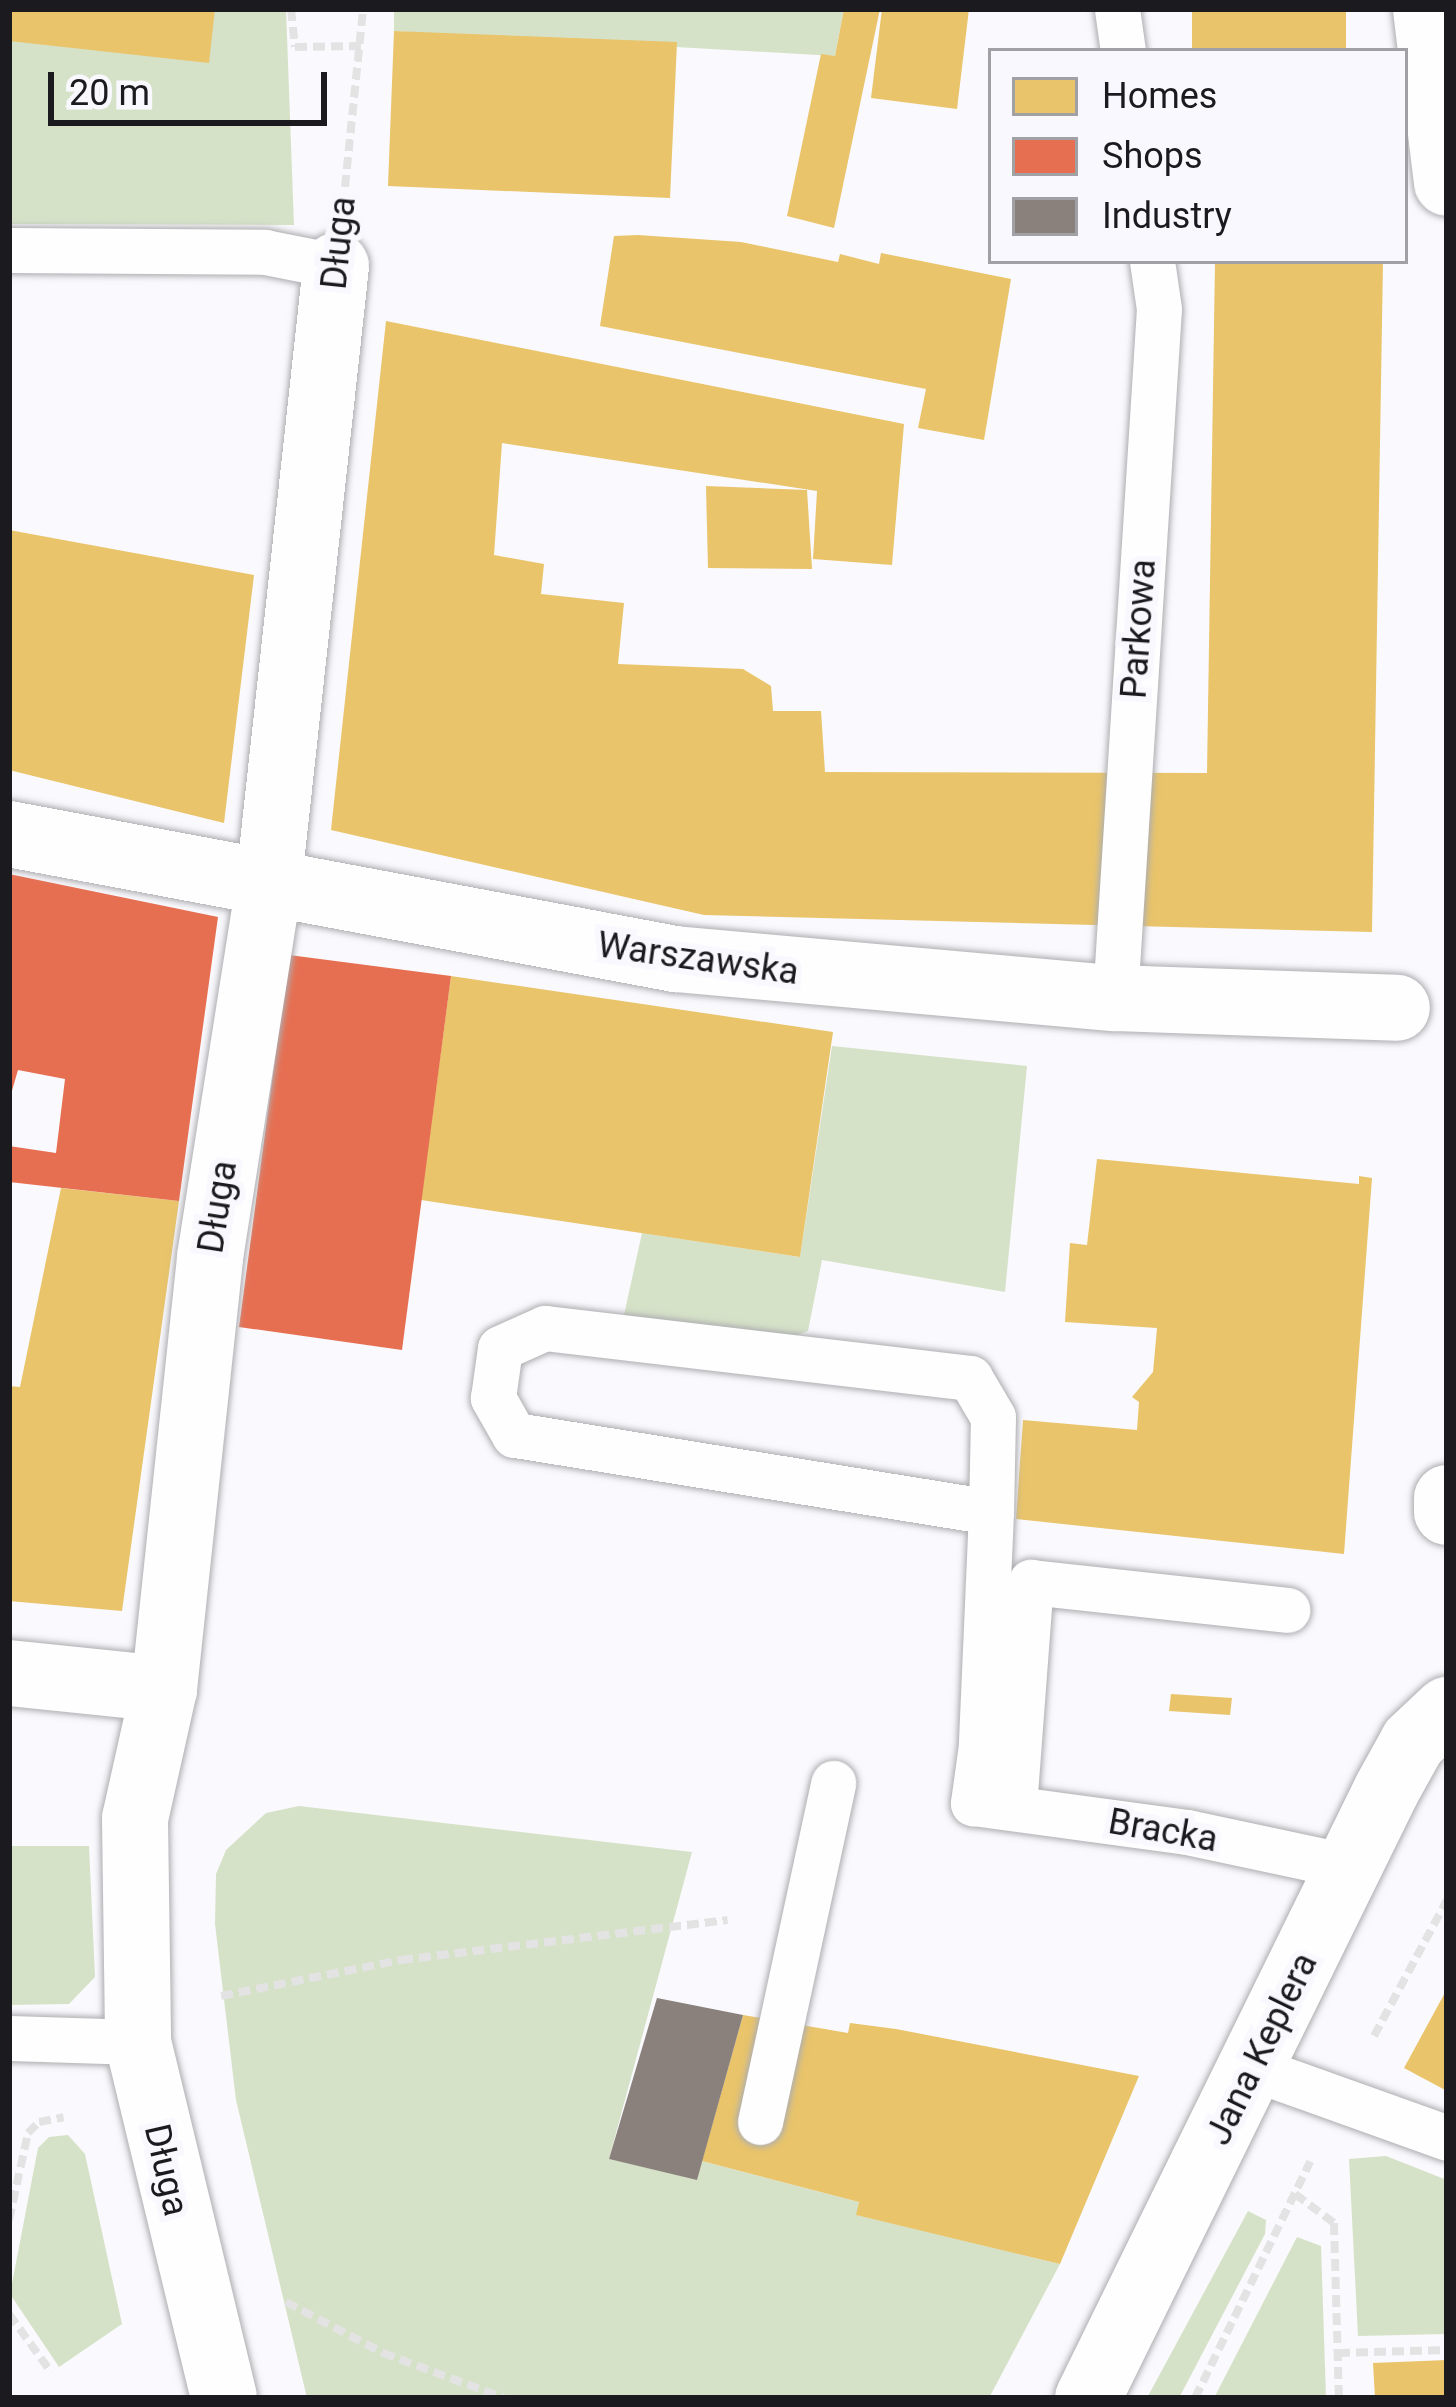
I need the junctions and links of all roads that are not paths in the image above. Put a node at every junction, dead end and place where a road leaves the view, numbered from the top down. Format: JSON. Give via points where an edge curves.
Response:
{"nodes":[{"id":1,"x":1117,"y":9,"type":"edge"},
{"id":2,"x":1426,"y":9,"type":"edge"},
{"id":3,"x":1123,"y":48,"type":"edge"},
{"id":4,"x":1447,"y":183,"type":"edge"},
{"id":5,"x":9,"y":250,"type":"edge"},
{"id":6,"x":1152,"y":264,"type":"edge"},
{"id":7,"x":336,"y":266,"type":"joint"},
{"id":8,"x":9,"y":834,"type":"edge"},
{"id":9,"x":268,"y":889,"type":"junction"},
{"id":10,"x":1115,"y":998,"type":"junction"},
{"id":11,"x":1397,"y":1008,"type":"dead end"},
{"id":12,"x":1447,"y":1498,"type":"edge"},
{"id":13,"x":992,"y":1512,"type":"junction"},
{"id":14,"x":1447,"y":1512,"type":"edge"},
{"id":15,"x":1288,"y":1610,"type":"dead end"},
{"id":16,"x":9,"y":1673,"type":"edge"},
{"id":17,"x":164,"y":1689,"type":"junction"},
{"id":18,"x":1447,"y":1710,"type":"edge"},
{"id":19,"x":833,"y":1783,"type":"dead end"},
{"id":20,"x":994,"y":1805,"type":"junction"},
{"id":21,"x":1351,"y":1868,"type":"junction"},
{"id":22,"x":138,"y":2042,"type":"junction"},
{"id":23,"x":11,"y":2050,"type":"edge"},
{"id":24,"x":1252,"y":2068,"type":"junction"},
{"id":25,"x":760,"y":2122,"type":"dead end"},
{"id":26,"x":1447,"y":2138,"type":"edge"},
{"id":27,"x":224,"y":2398,"type":"edge"},
{"id":28,"x":1088,"y":2398,"type":"edge"}],
"edges":[{"from":1,"to":3,"type":"lane"},
{"from":2,"to":4,"type":"street"},
{"from":5,"to":7,"type":"lane","via":[[265,252]]},
{"from":6,"to":10,"type":"lane","name":"Parkowa","via":[[1159,309]]},
{"from":7,"to":9,"type":"street","name":"Długa"},
{"from":8,"to":9,"type":"street","name":"Warszawska"},
{"from":9,"to":10,"type":"street","name":"Warszawska","via":[[675,959]]},
{"from":9,"to":17,"type":"street","name":"Długa","via":[[210,1256]]},
{"from":10,"to":11,"type":"street","name":"Warszawska"},
{"from":12,"to":14,"type":"street"},
{"from":13,"to":13,"type":"lane","via":[[993,1417],[970,1378],[544,1328],[500,1348],[493,1398],[514,1435]]},
{"from":13,"to":20,"type":"lane"},
{"from":15,"to":20,"type":"lane","via":[[1031,1582]]},
{"from":16,"to":17,"type":"street"},
{"from":17,"to":22,"type":"street","name":"Długa","via":[[135,1819]]},
{"from":18,"to":21,"type":"street","name":"Jana Keplera","via":[[1413,1742]]},
{"from":19,"to":25,"type":"lane"},
{"from":20,"to":21,"type":"lane","name":"Bracka"},
{"from":21,"to":24,"type":"street","name":"Jana Keplera"},
{"from":22,"to":23,"type":"lane"},
{"from":22,"to":27,"type":"street","name":"Długa"},
{"from":24,"to":26,"type":"lane"},
{"from":24,"to":28,"type":"street","name":"Jana Keplera"}]}
